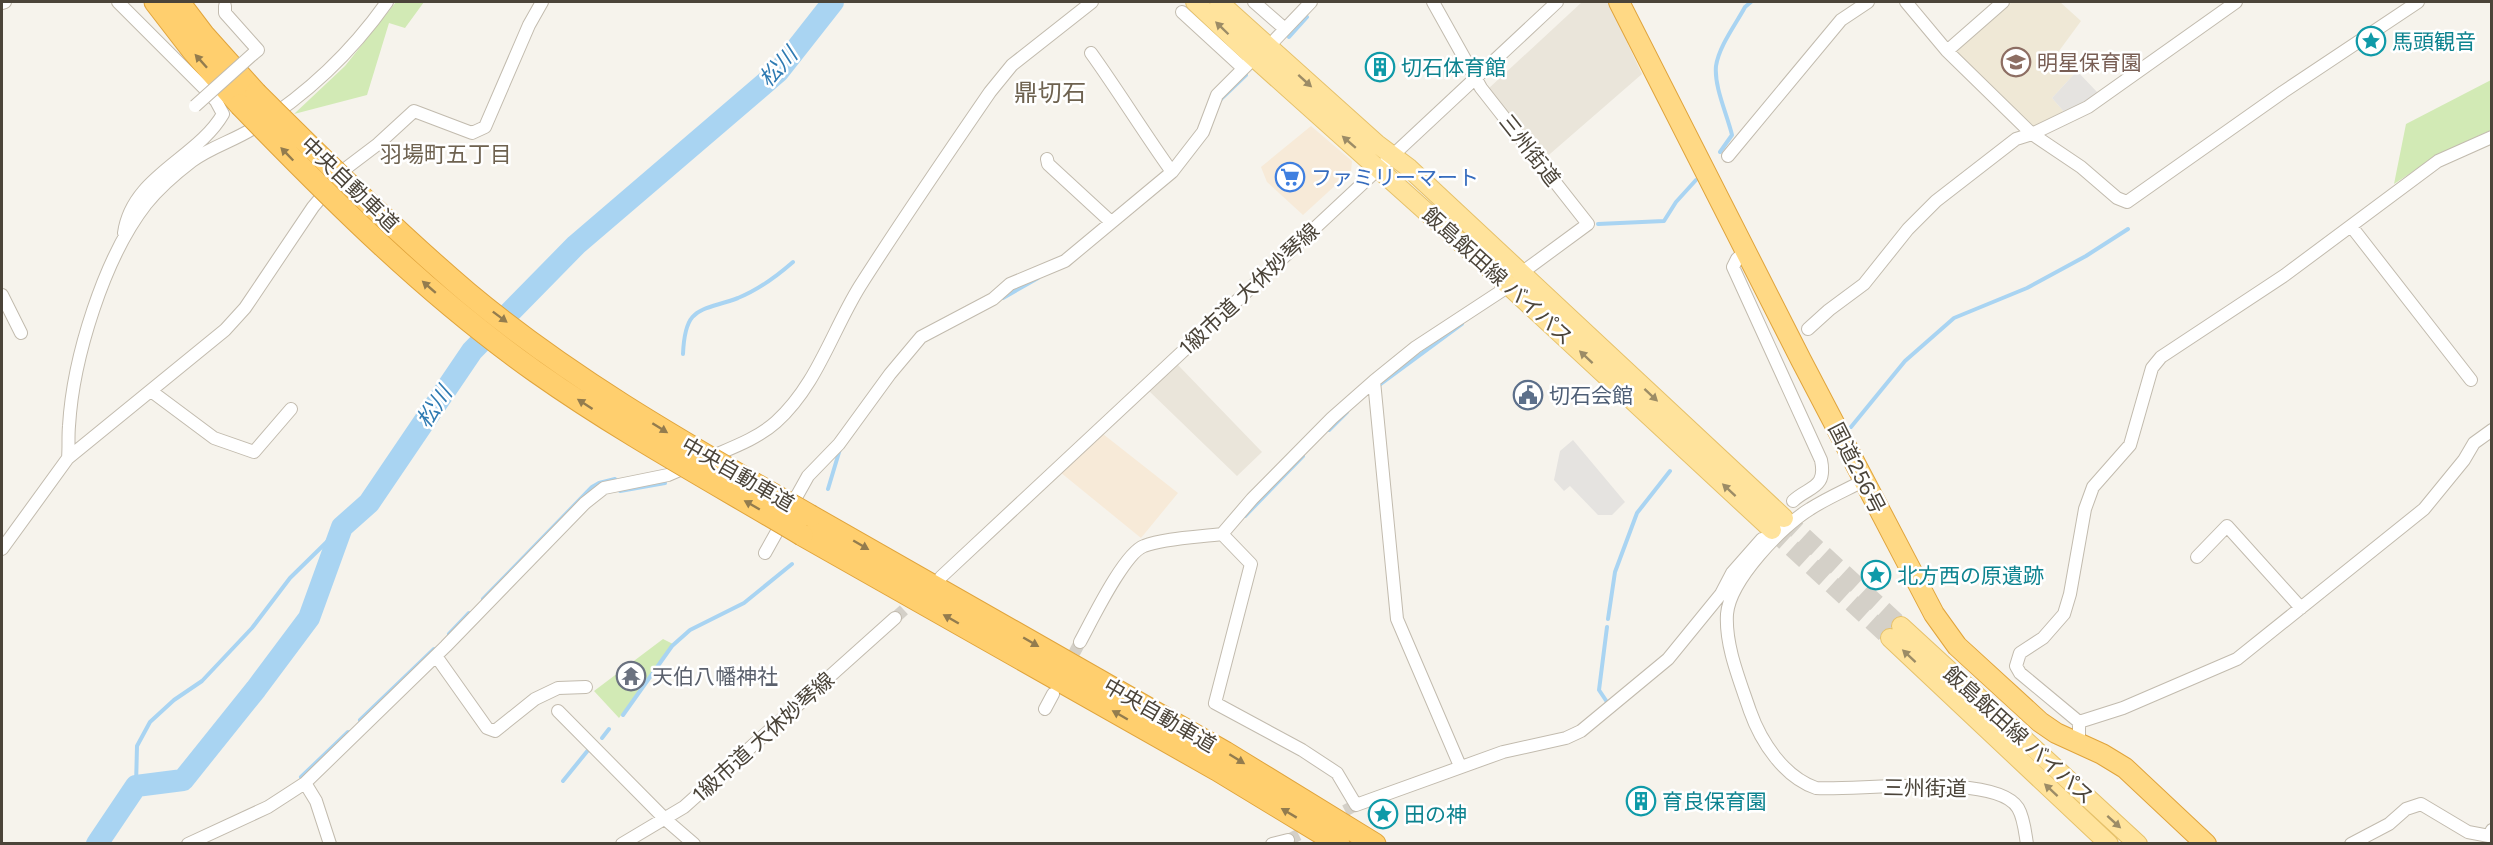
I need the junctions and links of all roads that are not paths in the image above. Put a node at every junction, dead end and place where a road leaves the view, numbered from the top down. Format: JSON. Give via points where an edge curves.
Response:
{"nodes":[{"id":1,"x":118,"y":2,"type":"edge"},
{"id":2,"x":154,"y":2,"type":"edge"},
{"id":3,"x":179,"y":2,"type":"edge"},
{"id":4,"x":387,"y":2,"type":"edge"},
{"id":5,"x":542,"y":2,"type":"edge"},
{"id":6,"x":1092,"y":2,"type":"edge"},
{"id":7,"x":1219,"y":2,"type":"edge"},
{"id":8,"x":1254,"y":2,"type":"edge"},
{"id":9,"x":1311,"y":2,"type":"edge"},
{"id":10,"x":1433,"y":2,"type":"edge"},
{"id":11,"x":1557,"y":2,"type":"edge"},
{"id":12,"x":1619,"y":2,"type":"edge"},
{"id":13,"x":1868,"y":2,"type":"edge"},
{"id":14,"x":1906,"y":2,"type":"edge"},
{"id":15,"x":2003,"y":2,"type":"edge"},
{"id":16,"x":2418,"y":2,"type":"edge"},
{"id":17,"x":226,"y":3,"type":"edge"},
{"id":18,"x":2228,"y":4,"type":"edge"},
{"id":19,"x":1188,"y":7,"type":"edge"},
{"id":20,"x":1286,"y":29,"type":"junction"},
{"id":21,"x":1947,"y":51,"type":"junction"},
{"id":22,"x":1091,"y":53,"type":"dead end"},
{"id":23,"x":1255,"y":54,"type":"junction"},
{"id":24,"x":1476,"y":78,"type":"junction"},
{"id":25,"x":248,"y":99,"type":"junction"},
{"id":26,"x":195,"y":106,"type":"dead end"},
{"id":27,"x":2032,"y":134,"type":"junction"},
{"id":28,"x":2492,"y":137,"type":"edge"},
{"id":29,"x":1392,"y":154,"type":"junction"},
{"id":30,"x":1728,"y":156,"type":"dead end"},
{"id":31,"x":1047,"y":159,"type":"dead end"},
{"id":32,"x":1378,"y":168,"type":"junction"},
{"id":33,"x":1172,"y":172,"type":"junction"},
{"id":34,"x":1111,"y":222,"type":"junction"},
{"id":35,"x":2351,"y":226,"type":"junction"},
{"id":36,"x":123,"y":240,"type":"junction"},
{"id":37,"x":1746,"y":250,"type":"junction"},
{"id":38,"x":1515,"y":280,"type":"junction"},
{"id":39,"x":2,"y":296,"type":"edge"},
{"id":40,"x":1808,"y":329,"type":"dead end"},
{"id":41,"x":21,"y":333,"type":"dead end"},
{"id":42,"x":2471,"y":380,"type":"dead end"},
{"id":43,"x":1374,"y":381,"type":"junction"},
{"id":44,"x":151,"y":391,"type":"junction"},
{"id":45,"x":291,"y":409,"type":"dead end"},
{"id":46,"x":2492,"y":430,"type":"edge"},
{"id":47,"x":68,"y":458,"type":"junction"},
{"id":48,"x":1863,"y":481,"type":"junction"},
{"id":49,"x":1793,"y":501,"type":"dead end"},
{"id":50,"x":806,"y":526,"type":"junction"},
{"id":51,"x":1772,"y":529,"type":"joint"},
{"id":52,"x":1222,"y":534,"type":"junction"},
{"id":53,"x":2,"y":549,"type":"edge"},
{"id":54,"x":765,"y":553,"type":"dead end"},
{"id":55,"x":2197,"y":557,"type":"dead end"},
{"id":56,"x":941,"y":576,"type":"dead end"},
{"id":57,"x":2301,"y":608,"type":"junction"},
{"id":58,"x":895,"y":618,"type":"tunnel mouth"},
{"id":59,"x":1080,"y":642,"type":"tunnel mouth"},
{"id":60,"x":436,"y":656,"type":"junction"},
{"id":61,"x":586,"y":687,"type":"dead end"},
{"id":62,"x":1053,"y":694,"type":"dead end"},
{"id":63,"x":1045,"y":709,"type":"dead end"},
{"id":64,"x":558,"y":711,"type":"dead end"},
{"id":65,"x":2079,"y":722,"type":"junction"},
{"id":66,"x":2079,"y":745,"type":"junction"},
{"id":67,"x":1460,"y":766,"type":"junction"},
{"id":68,"x":305,"y":783,"type":"junction"},
{"id":69,"x":665,"y":819,"type":"junction"},
{"id":70,"x":2489,"y":837,"type":"edge"},
{"id":71,"x":188,"y":843,"type":"edge"},
{"id":72,"x":330,"y":843,"type":"edge"},
{"id":73,"x":622,"y":843,"type":"edge"},
{"id":74,"x":693,"y":843,"type":"edge"},
{"id":75,"x":1272,"y":843,"type":"edge"},
{"id":76,"x":1281,"y":843,"type":"edge"},
{"id":77,"x":1339,"y":843,"type":"edge"},
{"id":78,"x":1375,"y":843,"type":"edge"},
{"id":79,"x":2027,"y":843,"type":"edge"},
{"id":80,"x":2109,"y":843,"type":"edge"},
{"id":81,"x":2138,"y":843,"type":"edge"},
{"id":82,"x":2206,"y":843,"type":"edge"},
{"id":83,"x":2351,"y":843,"type":"edge"}],
"edges":[{"from":1,"to":36,"type":"street","via":[[205,89],[223,114],[214,130],[157,176],[139,197],[126,220]]},
{"from":25,"to":2,"type":"highway","name":"中央自動車道","one_way":true,"via":[[192,50]]},
{"from":3,"to":25,"type":"highway","name":"中央自動車道"},
{"from":4,"to":36,"type":"street","via":[[345,55],[287,107],[210,149],[158,189]]},
{"from":5,"to":44,"type":"street","via":[[485,127],[472,133],[414,111],[345,169],[225,330]]},
{"from":6,"to":60,"type":"street","via":[[1012,65],[990,92],[861,286],[817,370],[777,421],[756,437],[668,475],[604,488]]},
{"from":7,"to":23,"type":"main road","name":"飯島飯田線 バイパス"},
{"from":8,"to":20,"type":"street"},
{"from":9,"to":20,"type":"street"},
{"from":10,"to":24,"type":"street","name":"三州街道"},
{"from":11,"to":24,"type":"street","name":"1級市道 大休妙琴線"},
{"from":12,"to":37,"type":"highway","name":"国道256号"},
{"from":13,"to":30,"type":"street","via":[[1841,20]]},
{"from":14,"to":21,"type":"street"},
{"from":15,"to":21,"type":"street"},
{"from":16,"to":27,"type":"street","via":[[2127,202]]},
{"from":17,"to":26,"type":"street","bridge":true,"via":[[225,13],[258,50]]},
{"from":18,"to":27,"type":"street","via":[[2088,106]]},
{"from":19,"to":23,"type":"main road","name":"飯島飯田線 バイパス"},
{"from":20,"to":23,"type":"street"},
{"from":21,"to":27,"type":"street"},
{"from":22,"to":33,"type":"street"},
{"from":23,"to":29,"type":"main road","name":"飯島飯田線 バイパス","one_way":true},
{"from":32,"to":23,"type":"main road","name":"飯島飯田線 バイパス","one_way":true},
{"from":23,"to":33,"type":"street","via":[[1217,95],[1203,132]]},
{"from":24,"to":29,"type":"street","name":"1級市道 大休妙琴線"},
{"from":24,"to":38,"type":"street","name":"三州街道","via":[[1588,224],[1527,267]]},
{"from":25,"to":50,"type":"highway","name":"中央自動車道","bridge":true,"via":[[361,226],[458,312],[536,372],[629,432]]},
{"from":27,"to":40,"type":"street","via":[[2016,139],[1936,201],[1864,284]]},
{"from":28,"to":35,"type":"street","via":[[2438,161]]},
{"from":29,"to":32,"type":"street","name":"1級市道 大休妙琴線"},
{"from":29,"to":38,"type":"main road","name":"飯島飯田線 バイパス"},
{"from":31,"to":34,"type":"street"},
{"from":32,"to":38,"type":"main road","name":"飯島飯田線 バイパス"},
{"from":32,"to":56,"type":"street","name":"1級市道 大休妙琴線"},
{"from":33,"to":34,"type":"street"},
{"from":34,"to":54,"type":"street","via":[[1065,261],[1010,284],[993,298],[921,337],[839,444],[808,476]]},
{"from":35,"to":42,"type":"street"},
{"from":35,"to":65,"type":"street","via":[[2160,357],[2152,368],[2130,445],[2093,487],[2085,509],[2064,614],[2017,659],[2020,673]]},
{"from":36,"to":47,"type":"street","via":[[84,344],[73,392]]},
{"from":37,"to":48,"type":"highway","name":"国道256号"},
{"from":37,"to":49,"type":"street","via":[[1733,267],[1823,470],[1816,487]]},
{"from":38,"to":43,"type":"street","via":[[1416,347]]},
{"from":38,"to":51,"type":"main road","name":"飯島飯田線 バイパス"},
{"from":39,"to":41,"type":"street"},
{"from":43,"to":52,"type":"street","via":[[1332,418]]},
{"from":43,"to":67,"type":"street","via":[[1397,619]]},
{"from":44,"to":45,"type":"street","via":[[214,438],[254,452]]},
{"from":44,"to":47,"type":"street"},
{"from":46,"to":57,"type":"street","via":[[2475,443],[2424,509]]},
{"from":47,"to":53,"type":"street"},
{"from":48,"to":66,"type":"highway","name":"国道256号","via":[[1934,614],[1957,646],[2040,722]]},
{"from":48,"to":79,"type":"street","name":"三州街道","via":[[1788,525],[1733,592],[1727,625],[1737,673],[1758,732],[1769,752],[1806,785],[1827,789],[1963,787],[2009,799],[2018,807]]},
{"from":77,"to":50,"type":"highway","name":"中央自動車道","one_way":true},
{"from":50,"to":78,"type":"highway","name":"中央自動車道","one_way":true,"via":[[1226,752]]},
{"from":51,"to":67,"type":"street","via":[[1732,573],[1721,594],[1668,659],[1581,731]]},
{"from":52,"to":59,"type":"street","via":[[1136,550],[1123,565]]},
{"from":52,"to":67,"type":"street","via":[[1251,564],[1215,703],[1337,773],[1356,806]]},
{"from":55,"to":57,"type":"street","via":[[2227,526]]},
{"from":57,"to":65,"type":"street","via":[[2237,659],[2123,708]]},
{"from":58,"to":69,"type":"street","name":"1級市道 大休妙琴線","via":[[692,800]]},
{"from":60,"to":61,"type":"street","via":[[487,728],[495,731],[535,699],[558,688]]},
{"from":60,"to":68,"type":"street"},
{"from":62,"to":63,"type":"street"},
{"from":64,"to":69,"type":"street"},
{"from":65,"to":66,"type":"street"},
{"from":66,"to":82,"type":"highway","name":"国道256号","via":[[2125,768]]},
{"from":68,"to":71,"type":"street","via":[[268,807]]},
{"from":68,"to":72,"type":"street","via":[[316,801]]},
{"from":69,"to":73,"type":"street","name":"1級市道 大休妙琴線"},
{"from":69,"to":74,"type":"street"},
{"from":70,"to":83,"type":"street","via":[[2468,832],[2421,804]]},
{"from":75,"to":76,"type":"street","via":[[1288,840]]},
{"from":80,"to":81,"type":"main road","name":"飯島飯田線 バイパス","one_way":true,"via":[[1895,632]]}]}
